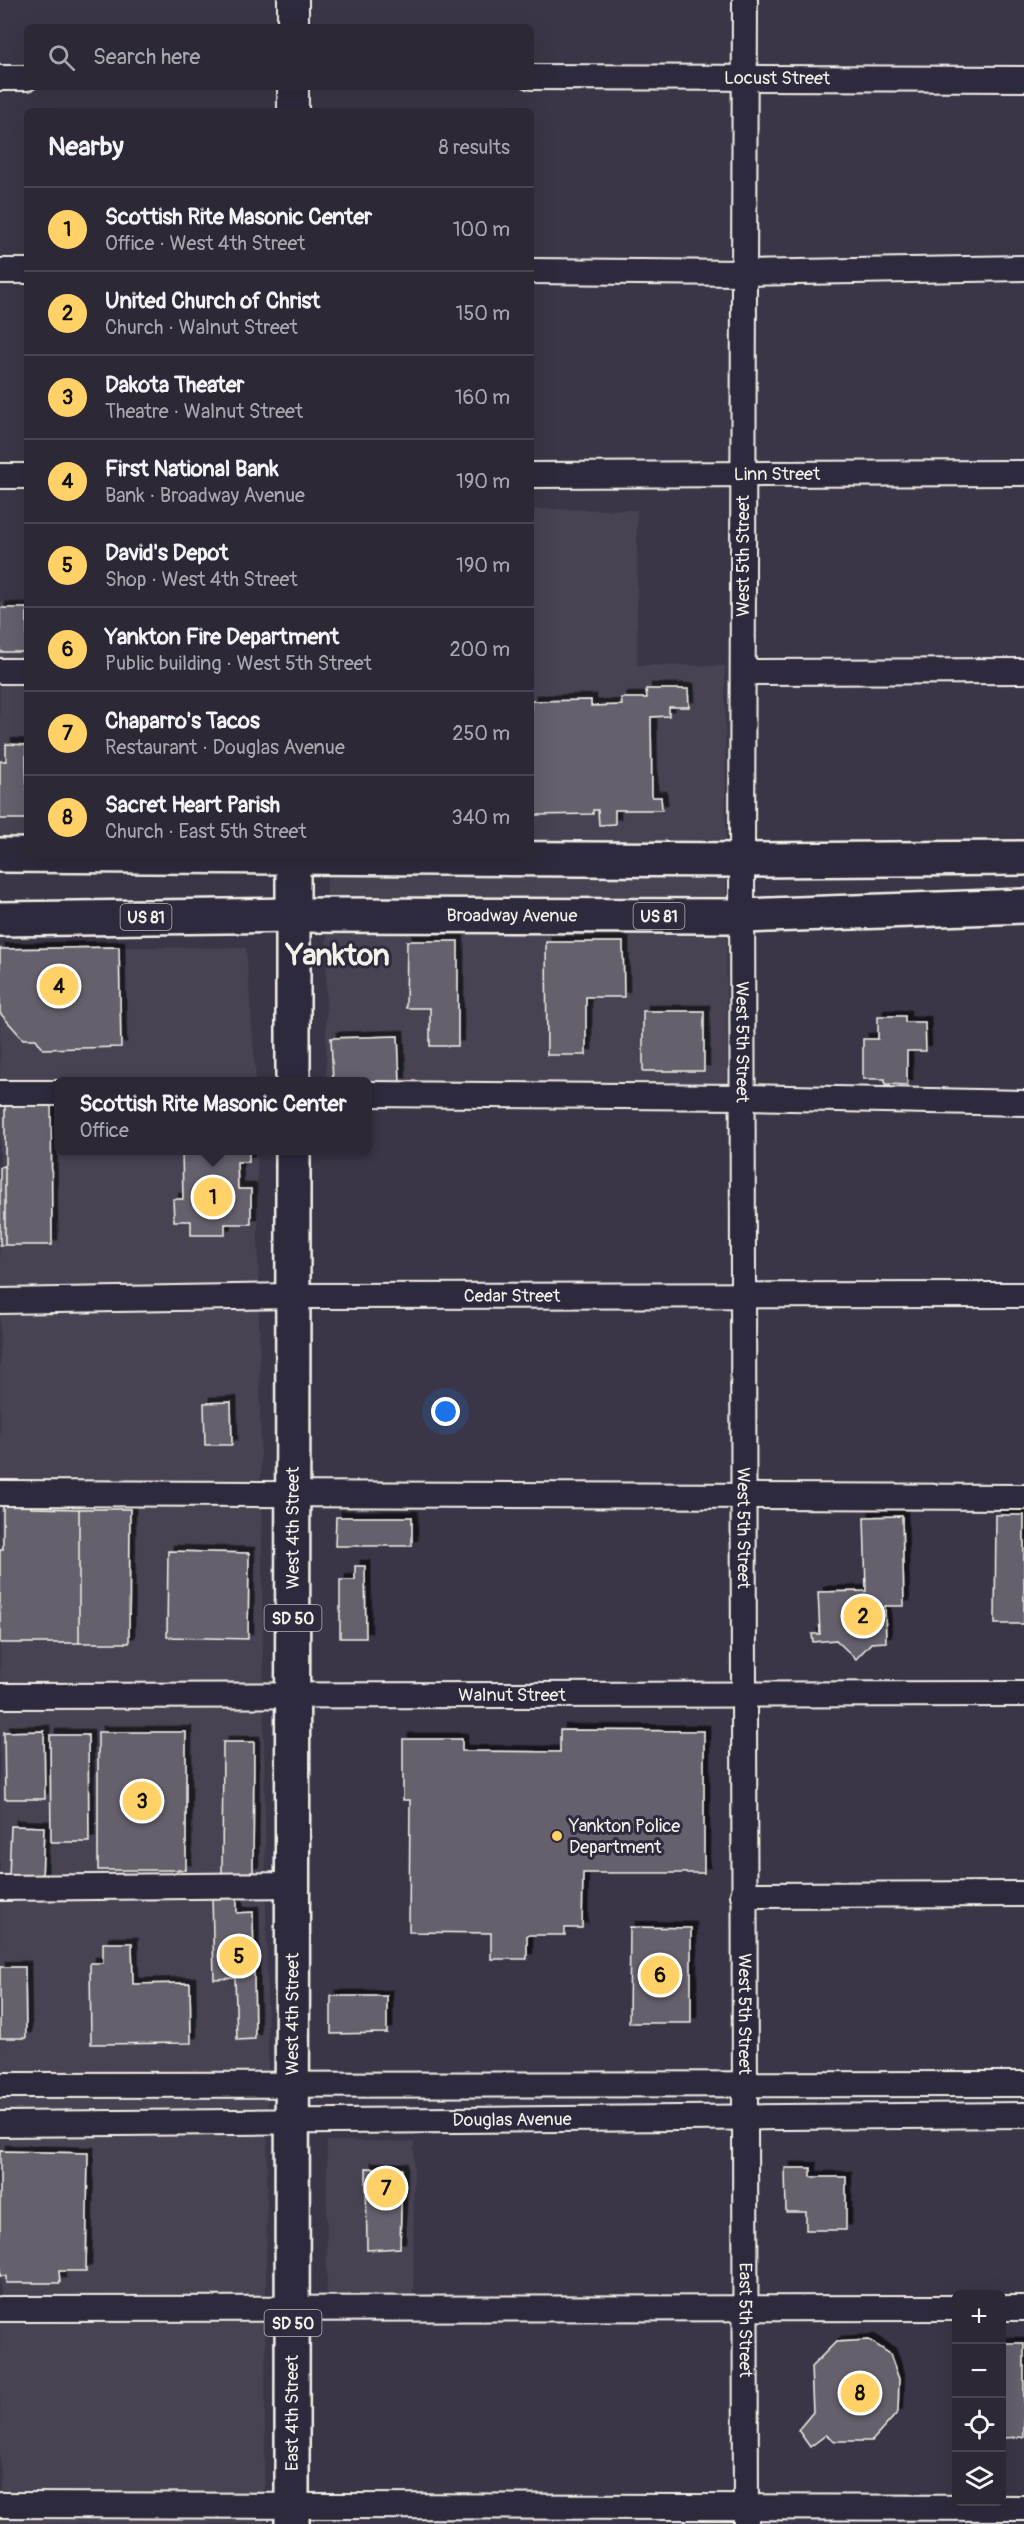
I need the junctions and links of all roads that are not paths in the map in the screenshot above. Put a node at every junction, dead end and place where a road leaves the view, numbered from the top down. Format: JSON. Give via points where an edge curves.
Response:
{"nodes":[{"id":1,"x":293,"y":0,"type":"edge"},
{"id":2,"x":745,"y":0,"type":"edge"},
{"id":3,"x":293,"y":24,"type":"edge"},
{"id":4,"x":534,"y":77,"type":"edge"},
{"id":5,"x":0,"y":78,"type":"edge"},
{"id":6,"x":24,"y":78,"type":"edge"},
{"id":7,"x":745,"y":79,"type":"junction"},
{"id":8,"x":1024,"y":79,"type":"edge"},
{"id":9,"x":293,"y":90,"type":"edge"},
{"id":10,"x":293,"y":108,"type":"edge"},
{"id":11,"x":1024,"y":268,"type":"edge"},
{"id":12,"x":0,"y":271,"type":"edge"},
{"id":13,"x":24,"y":271,"type":"edge"},
{"id":14,"x":534,"y":271,"type":"edge"},
{"id":15,"x":744,"y":273,"type":"junction"},
{"id":16,"x":1024,"y":473,"type":"edge"},
{"id":17,"x":743,"y":474,"type":"junction"},
{"id":18,"x":534,"y":475,"type":"edge"},
{"id":19,"x":0,"y":476,"type":"edge"},
{"id":20,"x":24,"y":476,"type":"edge"},
{"id":21,"x":0,"y":671,"type":"edge"},
{"id":22,"x":24,"y":671,"type":"edge"},
{"id":23,"x":1024,"y":671,"type":"edge"},
{"id":24,"x":743,"y":672,"type":"junction"},
{"id":25,"x":0,"y":855,"type":"edge"},
{"id":26,"x":24,"y":855,"type":"edge"},
{"id":27,"x":293,"y":858,"type":"edge"},
{"id":28,"x":534,"y":858,"type":"edge"},
{"id":29,"x":1024,"y":858,"type":"edge"},
{"id":30,"x":742,"y":860,"type":"junction"},
{"id":31,"x":1024,"y":906,"type":"edge"},
{"id":32,"x":293,"y":915,"type":"junction"},
{"id":33,"x":742,"y":916,"type":"junction"},
{"id":34,"x":0,"y":920,"type":"edge"},
{"id":35,"x":293,"y":1077,"type":"edge"},
{"id":36,"x":0,"y":1093,"type":"edge"},
{"id":37,"x":54,"y":1093,"type":"edge"},
{"id":38,"x":372,"y":1094,"type":"edge"},
{"id":39,"x":742,"y":1096,"type":"junction"},
{"id":40,"x":1024,"y":1103,"type":"edge"},
{"id":41,"x":293,"y":1155,"type":"edge"},
{"id":42,"x":742,"y":1295,"type":"junction"},
{"id":43,"x":1024,"y":1295,"type":"edge"},
{"id":44,"x":293,"y":1296,"type":"junction"},
{"id":45,"x":0,"y":1301,"type":"edge"},
{"id":46,"x":0,"y":1493,"type":"edge"},
{"id":47,"x":293,"y":1495,"type":"junction"},
{"id":48,"x":742,"y":1496,"type":"junction"},
{"id":49,"x":1024,"y":1497,"type":"edge"},
{"id":50,"x":743,"y":1693,"type":"junction"},
{"id":51,"x":1024,"y":1694,"type":"edge"},
{"id":52,"x":293,"y":1695,"type":"junction"},
{"id":53,"x":0,"y":1696,"type":"edge"},
{"id":54,"x":293,"y":1885,"type":"junction"},
{"id":55,"x":0,"y":1888,"type":"edge"},
{"id":56,"x":1024,"y":1894,"type":"edge"},
{"id":57,"x":743,"y":1895,"type":"junction"},
{"id":58,"x":744,"y":2084,"type":"junction"},
{"id":59,"x":1024,"y":2084,"type":"edge"},
{"id":60,"x":0,"y":2085,"type":"edge"},
{"id":61,"x":294,"y":2085,"type":"junction"},
{"id":62,"x":1024,"y":2115,"type":"edge"},
{"id":63,"x":744,"y":2117,"type":"junction"},
{"id":64,"x":294,"y":2121,"type":"junction"},
{"id":65,"x":0,"y":2124,"type":"edge"},
{"id":66,"x":293,"y":2308,"type":"junction"},
{"id":67,"x":952,"y":2308,"type":"edge"},
{"id":68,"x":1006,"y":2308,"type":"edge"},
{"id":69,"x":1024,"y":2308,"type":"edge"},
{"id":70,"x":0,"y":2309,"type":"edge"},
{"id":71,"x":744,"y":2309,"type":"junction"},
{"id":72,"x":0,"y":2505,"type":"edge"},
{"id":73,"x":1024,"y":2508,"type":"edge"},
{"id":74,"x":292,"y":2515,"type":"edge"},
{"id":75,"x":746,"y":2516,"type":"edge"}],
"edges":[{"from":1,"to":3,"type":"main road"},
{"from":2,"to":7,"type":"street","name":"West 5th Street"},
{"from":4,"to":7,"type":"street","name":"Locust Street"},
{"from":5,"to":6,"type":"street"},
{"from":7,"to":8,"type":"street","name":"Locust Street"},
{"from":7,"to":15,"type":"street","name":"West 5th Street"},
{"from":9,"to":10,"type":"main road"},
{"from":11,"to":15,"type":"street"},
{"from":12,"to":13,"type":"street"},
{"from":14,"to":15,"type":"street"},
{"from":15,"to":17,"type":"street","name":"West 5th Street"},
{"from":16,"to":17,"type":"street","name":"Linn Street"},
{"from":17,"to":18,"type":"street","name":"Linn Street"},
{"from":17,"to":24,"type":"street","name":"West 5th Street"},
{"from":19,"to":20,"type":"street"},
{"from":21,"to":22,"type":"street"},
{"from":23,"to":24,"type":"street"},
{"from":24,"to":30,"type":"street","name":"West 5th Street"},
{"from":25,"to":26,"type":"highway"},
{"from":27,"to":32,"type":"highway"},
{"from":28,"to":30,"type":"highway"},
{"from":29,"to":30,"type":"highway"},
{"from":30,"to":33,"type":"street","name":"West 5th Street"},
{"from":31,"to":33,"type":"highway","name":"Broadway Avenue","number":"US 81"},
{"from":32,"to":33,"type":"highway","name":"Broadway Avenue","number":"US 81"},
{"from":32,"to":34,"type":"highway","name":"Broadway Avenue","number":"US 81"},
{"from":32,"to":35,"type":"highway"},
{"from":33,"to":39,"type":"street","name":"West 5th Street"},
{"from":36,"to":37,"type":"street"},
{"from":38,"to":39,"type":"street"},
{"from":39,"to":40,"type":"street"},
{"from":39,"to":42,"type":"street","name":"West 5th Street"},
{"from":41,"to":44,"type":"highway","name":"West 4th Street","number":"SD 50"},
{"from":42,"to":43,"type":"street","name":"Cedar Street"},
{"from":42,"to":44,"type":"street","name":"Cedar Street"},
{"from":42,"to":48,"type":"street","name":"West 5th Street"},
{"from":44,"to":45,"type":"street","name":"Cedar Street"},
{"from":44,"to":47,"type":"highway","name":"West 4th Street","number":"SD 50"},
{"from":46,"to":47,"type":"street"},
{"from":47,"to":48,"type":"street"},
{"from":47,"to":52,"type":"highway","name":"West 4th Street","number":"SD 50"},
{"from":48,"to":49,"type":"street"},
{"from":48,"to":50,"type":"street","name":"West 5th Street"},
{"from":50,"to":51,"type":"street","name":"Walnut Street"},
{"from":50,"to":52,"type":"street","name":"Walnut Street"},
{"from":50,"to":57,"type":"street","name":"West 5th Street"},
{"from":52,"to":53,"type":"street","name":"Walnut Street"},
{"from":52,"to":54,"type":"highway","name":"West 4th Street","number":"SD 50"},
{"from":54,"to":55,"type":"street"},
{"from":54,"to":61,"type":"highway","name":"West 4th Street","number":"SD 50"},
{"from":56,"to":57,"type":"street"},
{"from":57,"to":58,"type":"street","name":"West 5th Street"},
{"from":58,"to":59,"type":"street","name":"Douglas Avenue"},
{"from":58,"to":61,"type":"street","name":"Douglas Avenue"},
{"from":58,"to":63,"type":"street","name":"West 5th Street"},
{"from":60,"to":61,"type":"street","name":"Douglas Avenue"},
{"from":61,"to":64,"type":"highway","number":"SD 50"},
{"from":62,"to":63,"type":"street","name":"Douglas Avenue"},
{"from":63,"to":64,"type":"street","name":"Douglas Avenue"},
{"from":63,"to":71,"type":"street","name":"East 5th Street"},
{"from":64,"to":65,"type":"street","name":"Douglas Avenue"},
{"from":64,"to":66,"type":"highway","name":"East 4th Street","number":"SD 50"},
{"from":66,"to":70,"type":"street"},
{"from":66,"to":71,"type":"street"},
{"from":66,"to":74,"type":"highway","name":"East 4th Street","number":"SD 50"},
{"from":67,"to":71,"type":"street"},
{"from":68,"to":69,"type":"street"},
{"from":71,"to":75,"type":"street","name":"East 5th Street"},
{"from":72,"to":74,"type":"street"},
{"from":73,"to":75,"type":"street"},
{"from":74,"to":75,"type":"street"}]}
